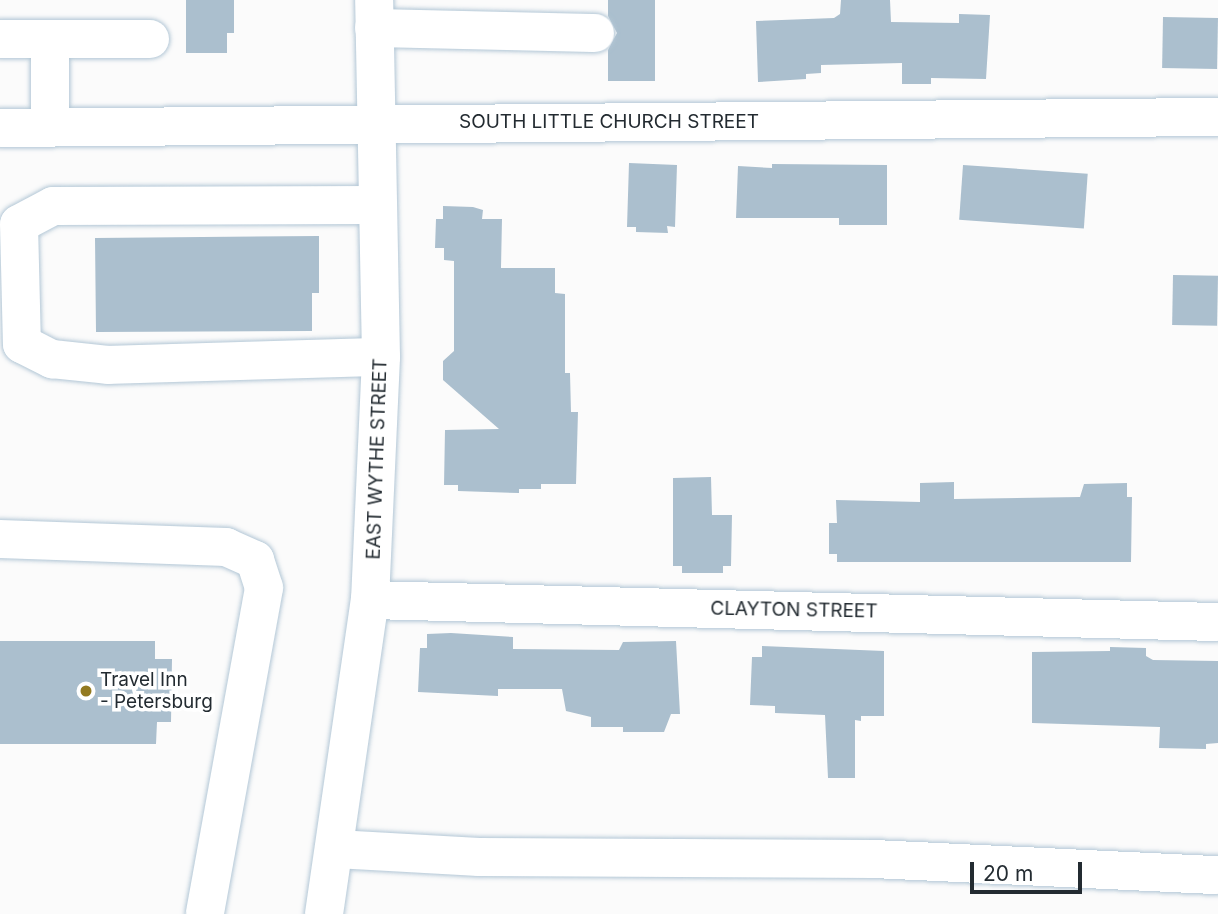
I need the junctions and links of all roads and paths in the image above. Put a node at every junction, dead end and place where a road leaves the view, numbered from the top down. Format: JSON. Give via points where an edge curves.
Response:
{"nodes":[{"id":1,"x":374,"y":14,"type":"edge"},
{"id":2,"x":595,"y":33,"type":"dead end"},
{"id":3,"x":0,"y":39,"type":"edge"},
{"id":4,"x":50,"y":39,"type":"junction"},
{"id":5,"x":150,"y":39,"type":"dead end"},
{"id":6,"x":1218,"y":117,"type":"edge"},
{"id":7,"x":373,"y":124,"type":"junction"},
{"id":8,"x":0,"y":128,"type":"edge"},
{"id":9,"x":50,"y":128,"type":"junction"},
{"id":10,"x":375,"y":205,"type":"junction"},
{"id":11,"x":381,"y":357,"type":"junction"},
{"id":12,"x":0,"y":540,"type":"edge"},
{"id":13,"x":370,"y":600,"type":"junction"},
{"id":14,"x":1218,"y":622,"type":"edge"},
{"id":15,"x":336,"y":849,"type":"junction"},
{"id":16,"x":1218,"y":875,"type":"edge"},
{"id":17,"x":205,"y":914,"type":"edge"},
{"id":18,"x":324,"y":914,"type":"edge"}],
"edges":[{"from":1,"to":2,"type":"main road"},
{"from":1,"to":7,"type":"main road","name":"EAST WYTHE STREET"},
{"from":3,"to":4,"type":"main road"},
{"from":4,"to":5,"type":"main road"},
{"from":4,"to":9,"type":"main road"},
{"from":6,"to":7,"type":"main road","name":"SOUTH LITTLE CHURCH STREET"},
{"from":7,"to":9,"type":"main road","name":"SOUTH LITTLE CHURCH STREET"},
{"from":7,"to":10,"type":"main road","name":"EAST WYTHE STREET"},
{"from":8,"to":9,"type":"main road","name":"SOUTH LITTLE CHURCH STREET"},
{"from":10,"to":11,"type":"main road","name":"EAST WYTHE STREET"},
{"from":10,"to":11,"type":"main road","via":[[53,206],[19,224],[22,344],[52,359],[108,365]]},
{"from":11,"to":13,"type":"main road","name":"EAST WYTHE STREET"},
{"from":12,"to":17,"type":"main road","via":[[226,547],[255,560],[264,587]]},
{"from":13,"to":14,"type":"main road","name":"CLAYTON STREET"},
{"from":13,"to":15,"type":"main road","name":"EAST WYTHE STREET"},
{"from":15,"to":16,"type":"main road","via":[[479,857],[874,859]]},
{"from":15,"to":18,"type":"main road","name":"EAST WYTHE STREET"}]}
